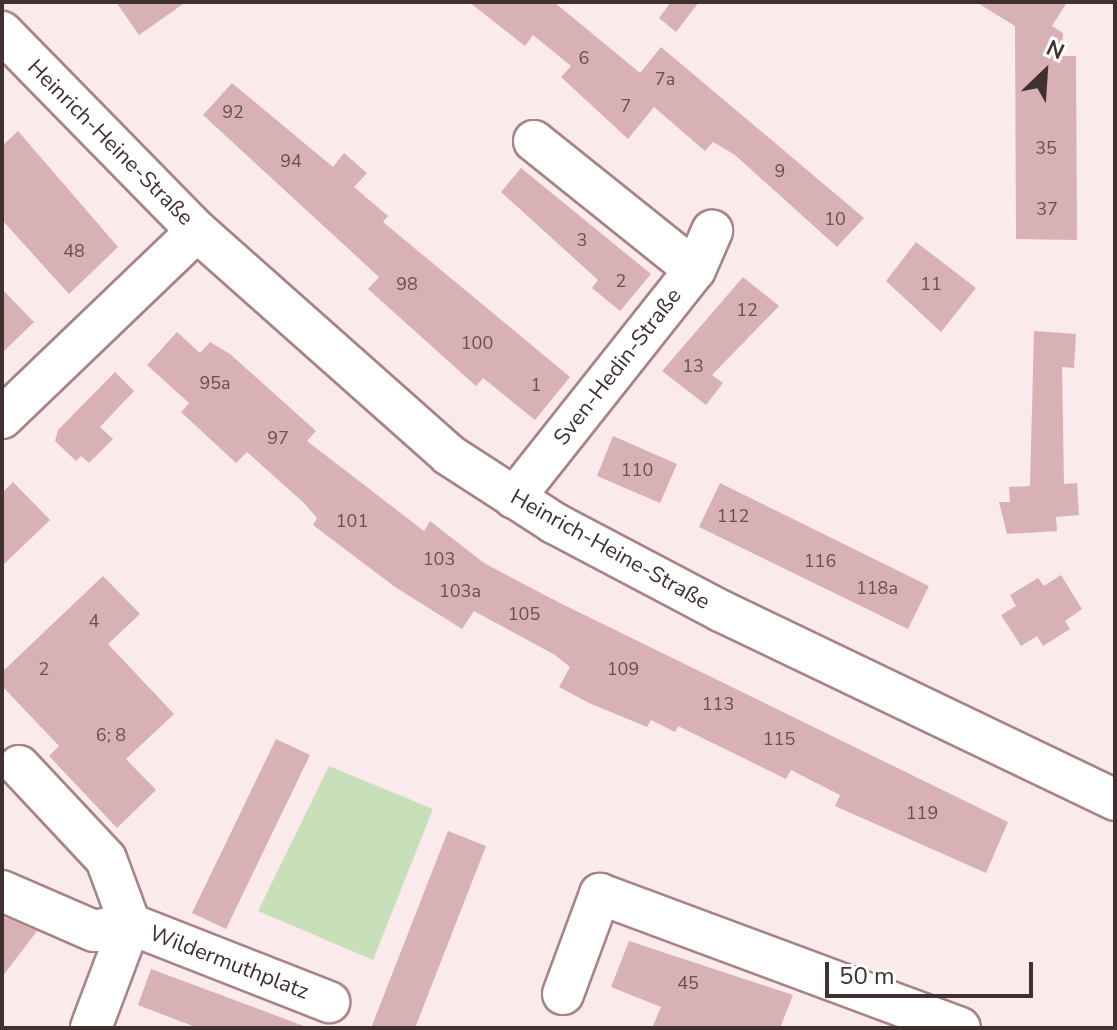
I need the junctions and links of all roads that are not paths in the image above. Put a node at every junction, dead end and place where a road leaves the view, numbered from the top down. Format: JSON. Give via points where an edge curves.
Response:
{"nodes":[{"id":1,"x":2,"y":32,"type":"edge"},
{"id":2,"x":534,"y":141,"type":"dead end"},
{"id":3,"x":197,"y":231,"type":"junction"},
{"id":4,"x":712,"y":231,"type":"dead end"},
{"id":5,"x":695,"y":270,"type":"junction"},
{"id":6,"x":2,"y":418,"type":"edge"},
{"id":7,"x":514,"y":498,"type":"junction"},
{"id":8,"x":12,"y":758,"type":"edge"},
{"id":9,"x":1115,"y":800,"type":"edge"},
{"id":10,"x":2,"y":891,"type":"edge"},
{"id":11,"x":130,"y":924,"type":"junction"},
{"id":12,"x":563,"y":994,"type":"dead end"},
{"id":13,"x":329,"y":1002,"type":"dead end"},
{"id":14,"x":91,"y":1028,"type":"edge"},
{"id":15,"x":960,"y":1028,"type":"edge"}],
"edges":[{"from":1,"to":3,"type":"street","name":"Heinrich-Heine-Straße"},
{"from":2,"to":5,"type":"street"},
{"from":3,"to":6,"type":"street"},
{"from":3,"to":7,"type":"street","name":"Heinrich-Heine-Straße","via":[[373,392]]},
{"from":4,"to":5,"type":"street","name":"Sven-Hedin-Straße"},
{"from":5,"to":7,"type":"street","name":"Sven-Hedin-Straße"},
{"from":7,"to":9,"type":"street","name":"Heinrich-Heine-Straße","via":[[721,611]]},
{"from":8,"to":11,"type":"street","via":[[106,859]]},
{"from":10,"to":11,"type":"street","via":[[94,931]]},
{"from":11,"to":13,"type":"street","name":"Wildermuthplatz"},
{"from":11,"to":14,"type":"street"},
{"from":12,"to":15,"type":"street","via":[[600,894]]}]}
